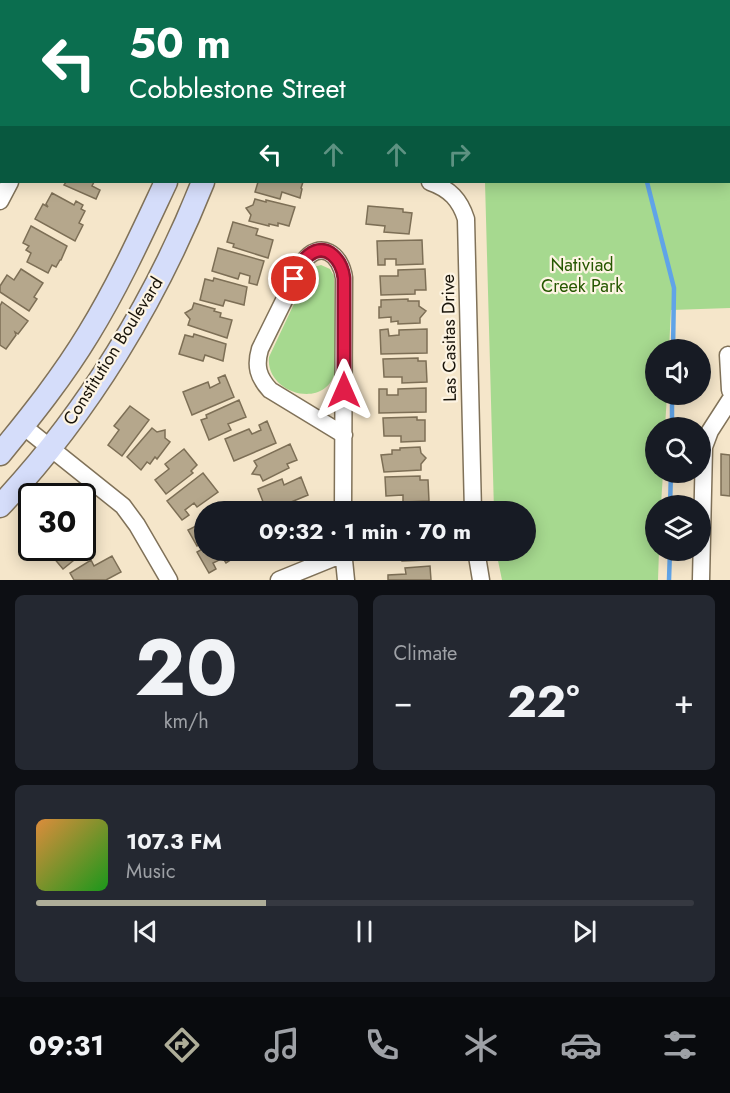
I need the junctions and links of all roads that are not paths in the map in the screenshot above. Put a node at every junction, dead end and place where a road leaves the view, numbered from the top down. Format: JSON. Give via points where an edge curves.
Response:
{"nodes":[{"id":1,"x":9,"y":183,"type":"edge"},
{"id":2,"x":166,"y":183,"type":"edge"},
{"id":3,"x":203,"y":183,"type":"edge"},
{"id":4,"x":432,"y":183,"type":"edge"},
{"id":5,"x":0,"y":201,"type":"edge"},
{"id":6,"x":728,"y":355,"type":"dead end"},
{"id":7,"x":730,"y":390,"type":"edge"},
{"id":8,"x":730,"y":400,"type":"edge"},
{"id":9,"x":23,"y":426,"type":"junction"},
{"id":10,"x":344,"y":435,"type":"junction"},
{"id":11,"x":51,"y":447,"type":"junction"},
{"id":12,"x":0,"y":454,"type":"edge"},
{"id":13,"x":343,"y":501,"type":"edge"},
{"id":14,"x":473,"y":501,"type":"edge"},
{"id":15,"x":0,"y":506,"type":"edge"},
{"id":16,"x":322,"y":561,"type":"edge"},
{"id":17,"x":344,"y":561,"type":"edge"},
{"id":18,"x":478,"y":561,"type":"edge"},
{"id":19,"x":169,"y":580,"type":"edge"},
{"id":20,"x":279,"y":580,"type":"edge"},
{"id":21,"x":346,"y":580,"type":"edge"},
{"id":22,"x":482,"y":580,"type":"edge"},
{"id":23,"x":701,"y":580,"type":"edge"}],
"edges":[{"from":1,"to":5,"type":"street"},
{"from":2,"to":9,"type":"main road","name":"Constitution Boulevard","via":[[131,259],[88,335]]},
{"from":3,"to":11,"type":"main road","name":"Constitution Boulevard","via":[[167,264],[136,320],[98,383]]},
{"from":4,"to":14,"type":"street","name":"Las Casitas Drive","via":[[461,204],[466,219]]},
{"from":6,"to":7,"type":"street"},
{"from":8,"to":23,"type":"street","via":[[704,447]]},
{"from":9,"to":11,"type":"street"},
{"from":9,"to":12,"type":"main road","name":"Constitution Boulevard"},
{"from":10,"to":10,"type":"street","via":[[343,269],[336,257],[318,251],[303,262],[260,349],[257,365],[270,390]]},
{"from":10,"to":13,"type":"street"},
{"from":11,"to":15,"type":"main road","name":"Constitution Boulevard"},
{"from":11,"to":19,"type":"street","via":[[123,506]]},
{"from":16,"to":20,"type":"street"},
{"from":17,"to":21,"type":"street"},
{"from":18,"to":22,"type":"street"}]}
